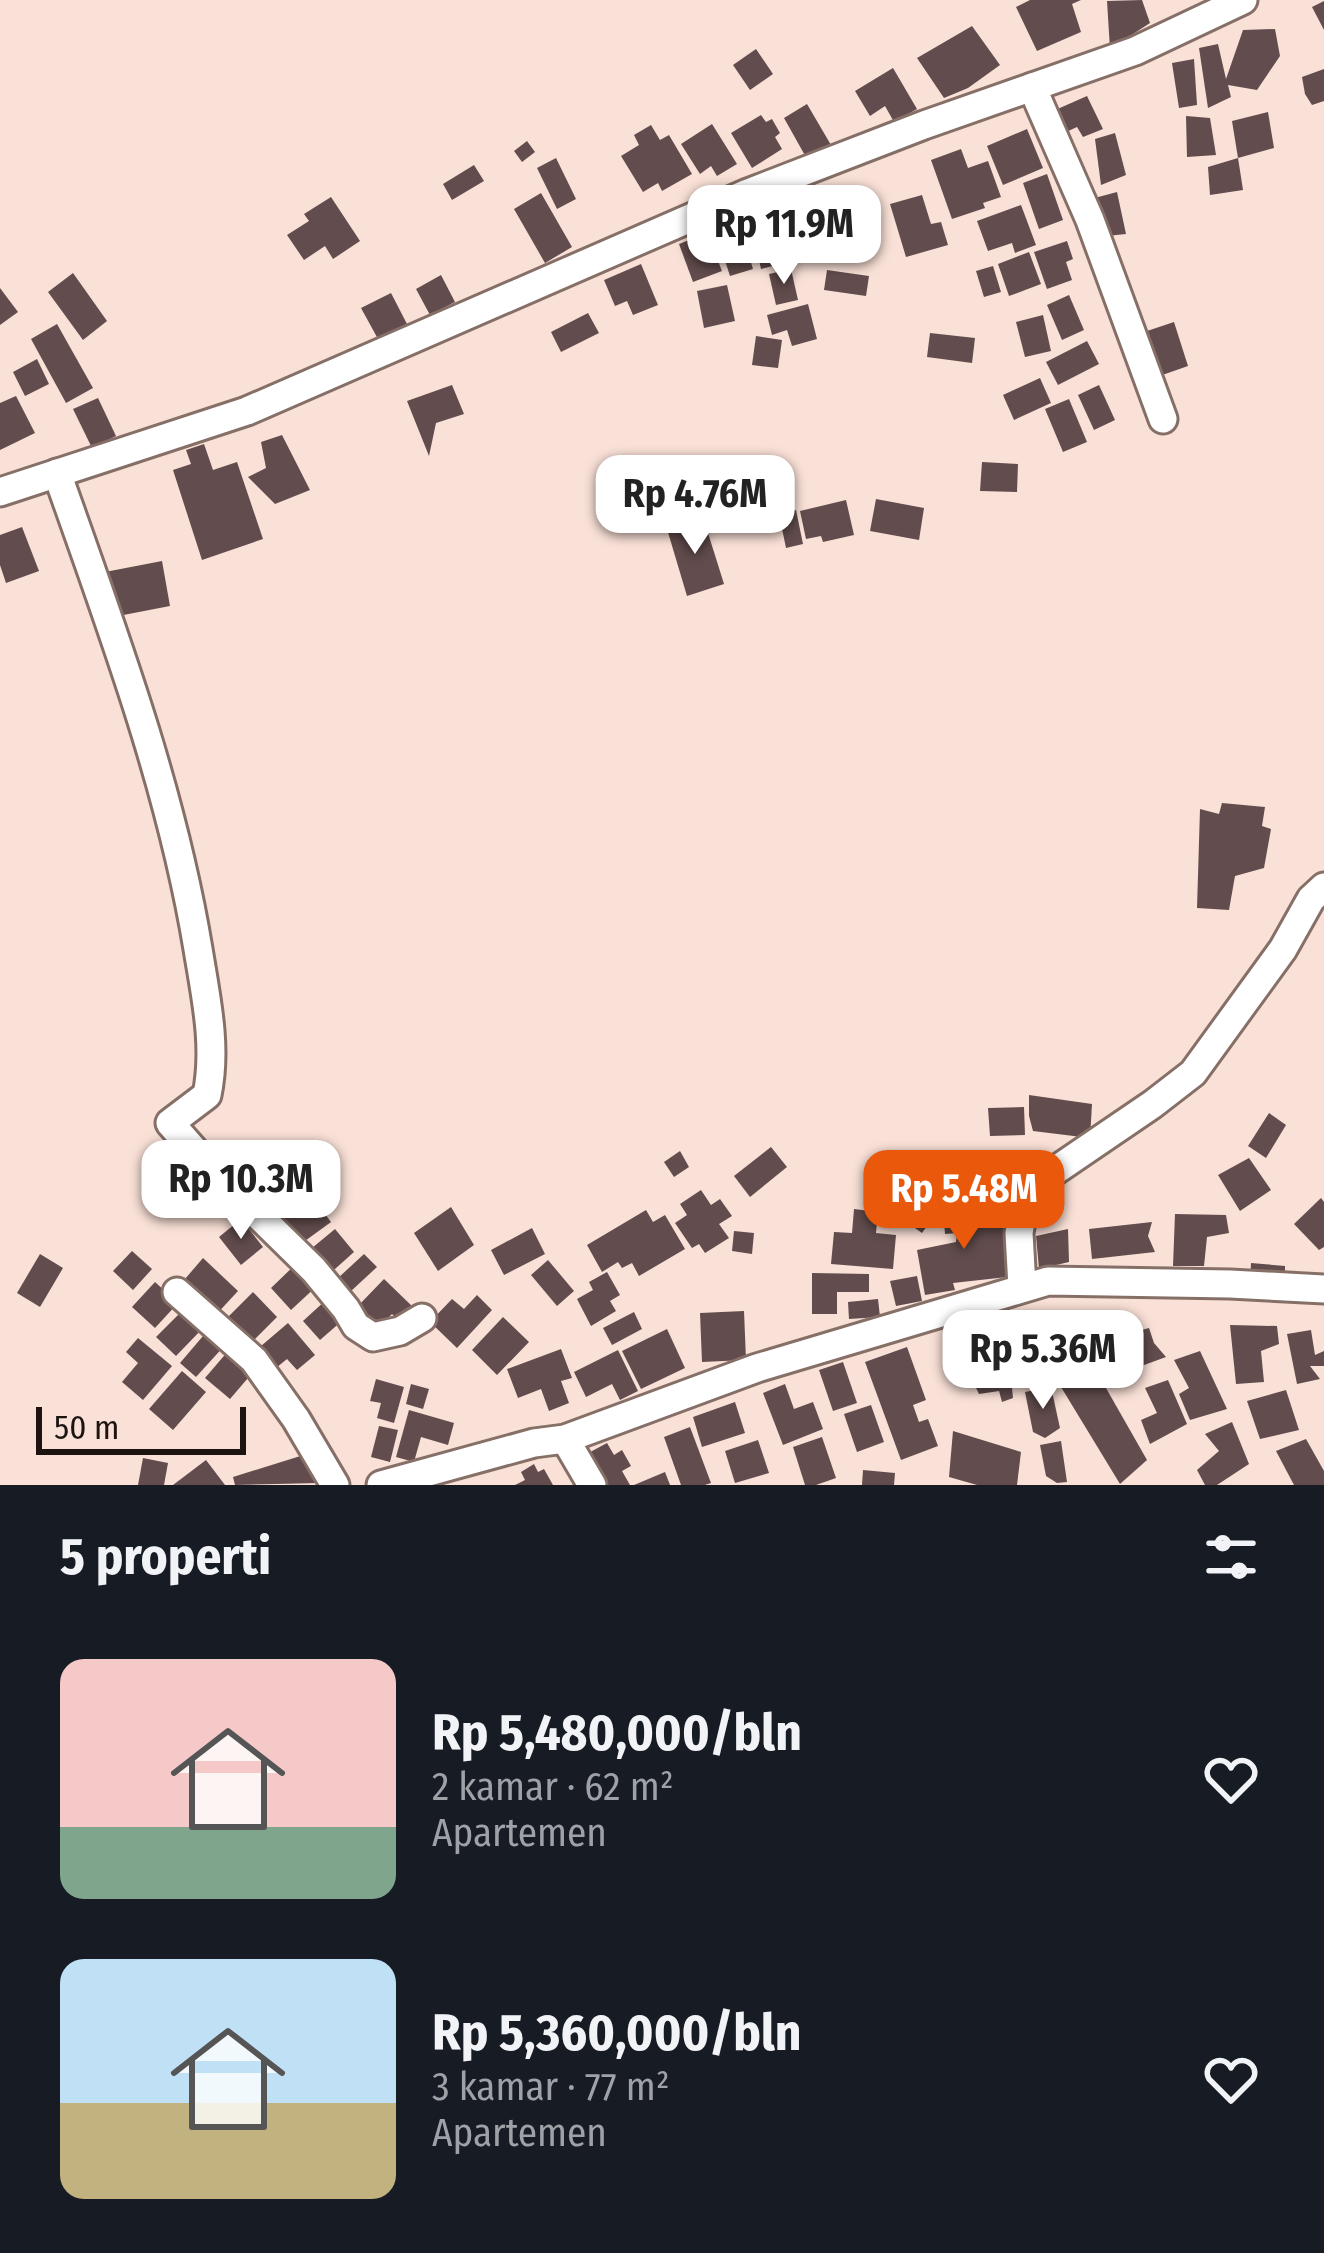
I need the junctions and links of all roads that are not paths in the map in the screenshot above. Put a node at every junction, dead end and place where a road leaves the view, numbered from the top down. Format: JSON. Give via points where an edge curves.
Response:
{"nodes":[{"id":1,"x":1243,"y":0,"type":"edge"},
{"id":2,"x":1032,"y":87,"type":"junction"},
{"id":3,"x":1162,"y":419,"type":"dead end"},
{"id":4,"x":57,"y":473,"type":"junction"},
{"id":5,"x":0,"y":492,"type":"edge"},
{"id":6,"x":1324,"y":887,"type":"edge"},
{"id":7,"x":1022,"y":1287,"type":"junction"},
{"id":8,"x":1324,"y":1289,"type":"edge"},
{"id":9,"x":177,"y":1292,"type":"dead end"},
{"id":10,"x":422,"y":1318,"type":"dead end"},
{"id":11,"x":565,"y":1438,"type":"junction"},
{"id":12,"x":335,"y":1485,"type":"edge"},
{"id":13,"x":382,"y":1485,"type":"edge"},
{"id":14,"x":592,"y":1485,"type":"edge"}],
"edges":[{"from":1,"to":2,"type":"street"},
{"from":2,"to":3,"type":"street"},
{"from":2,"to":4,"type":"street","via":[[748,193],[247,411]]},
{"from":4,"to":5,"type":"street"},
{"from":4,"to":10,"type":"street","via":[[165,796],[191,903],[213,1068],[207,1095],[170,1123],[314,1270],[356,1326],[374,1337]]},
{"from":6,"to":7,"type":"street","via":[[1192,1073],[1037,1183],[1019,1233]]},
{"from":7,"to":8,"type":"street","via":[[1048,1281]]},
{"from":7,"to":11,"type":"street","via":[[757,1368]]},
{"from":9,"to":12,"type":"street","via":[[254,1360]]},
{"from":11,"to":13,"type":"street"},
{"from":11,"to":14,"type":"street"}]}
